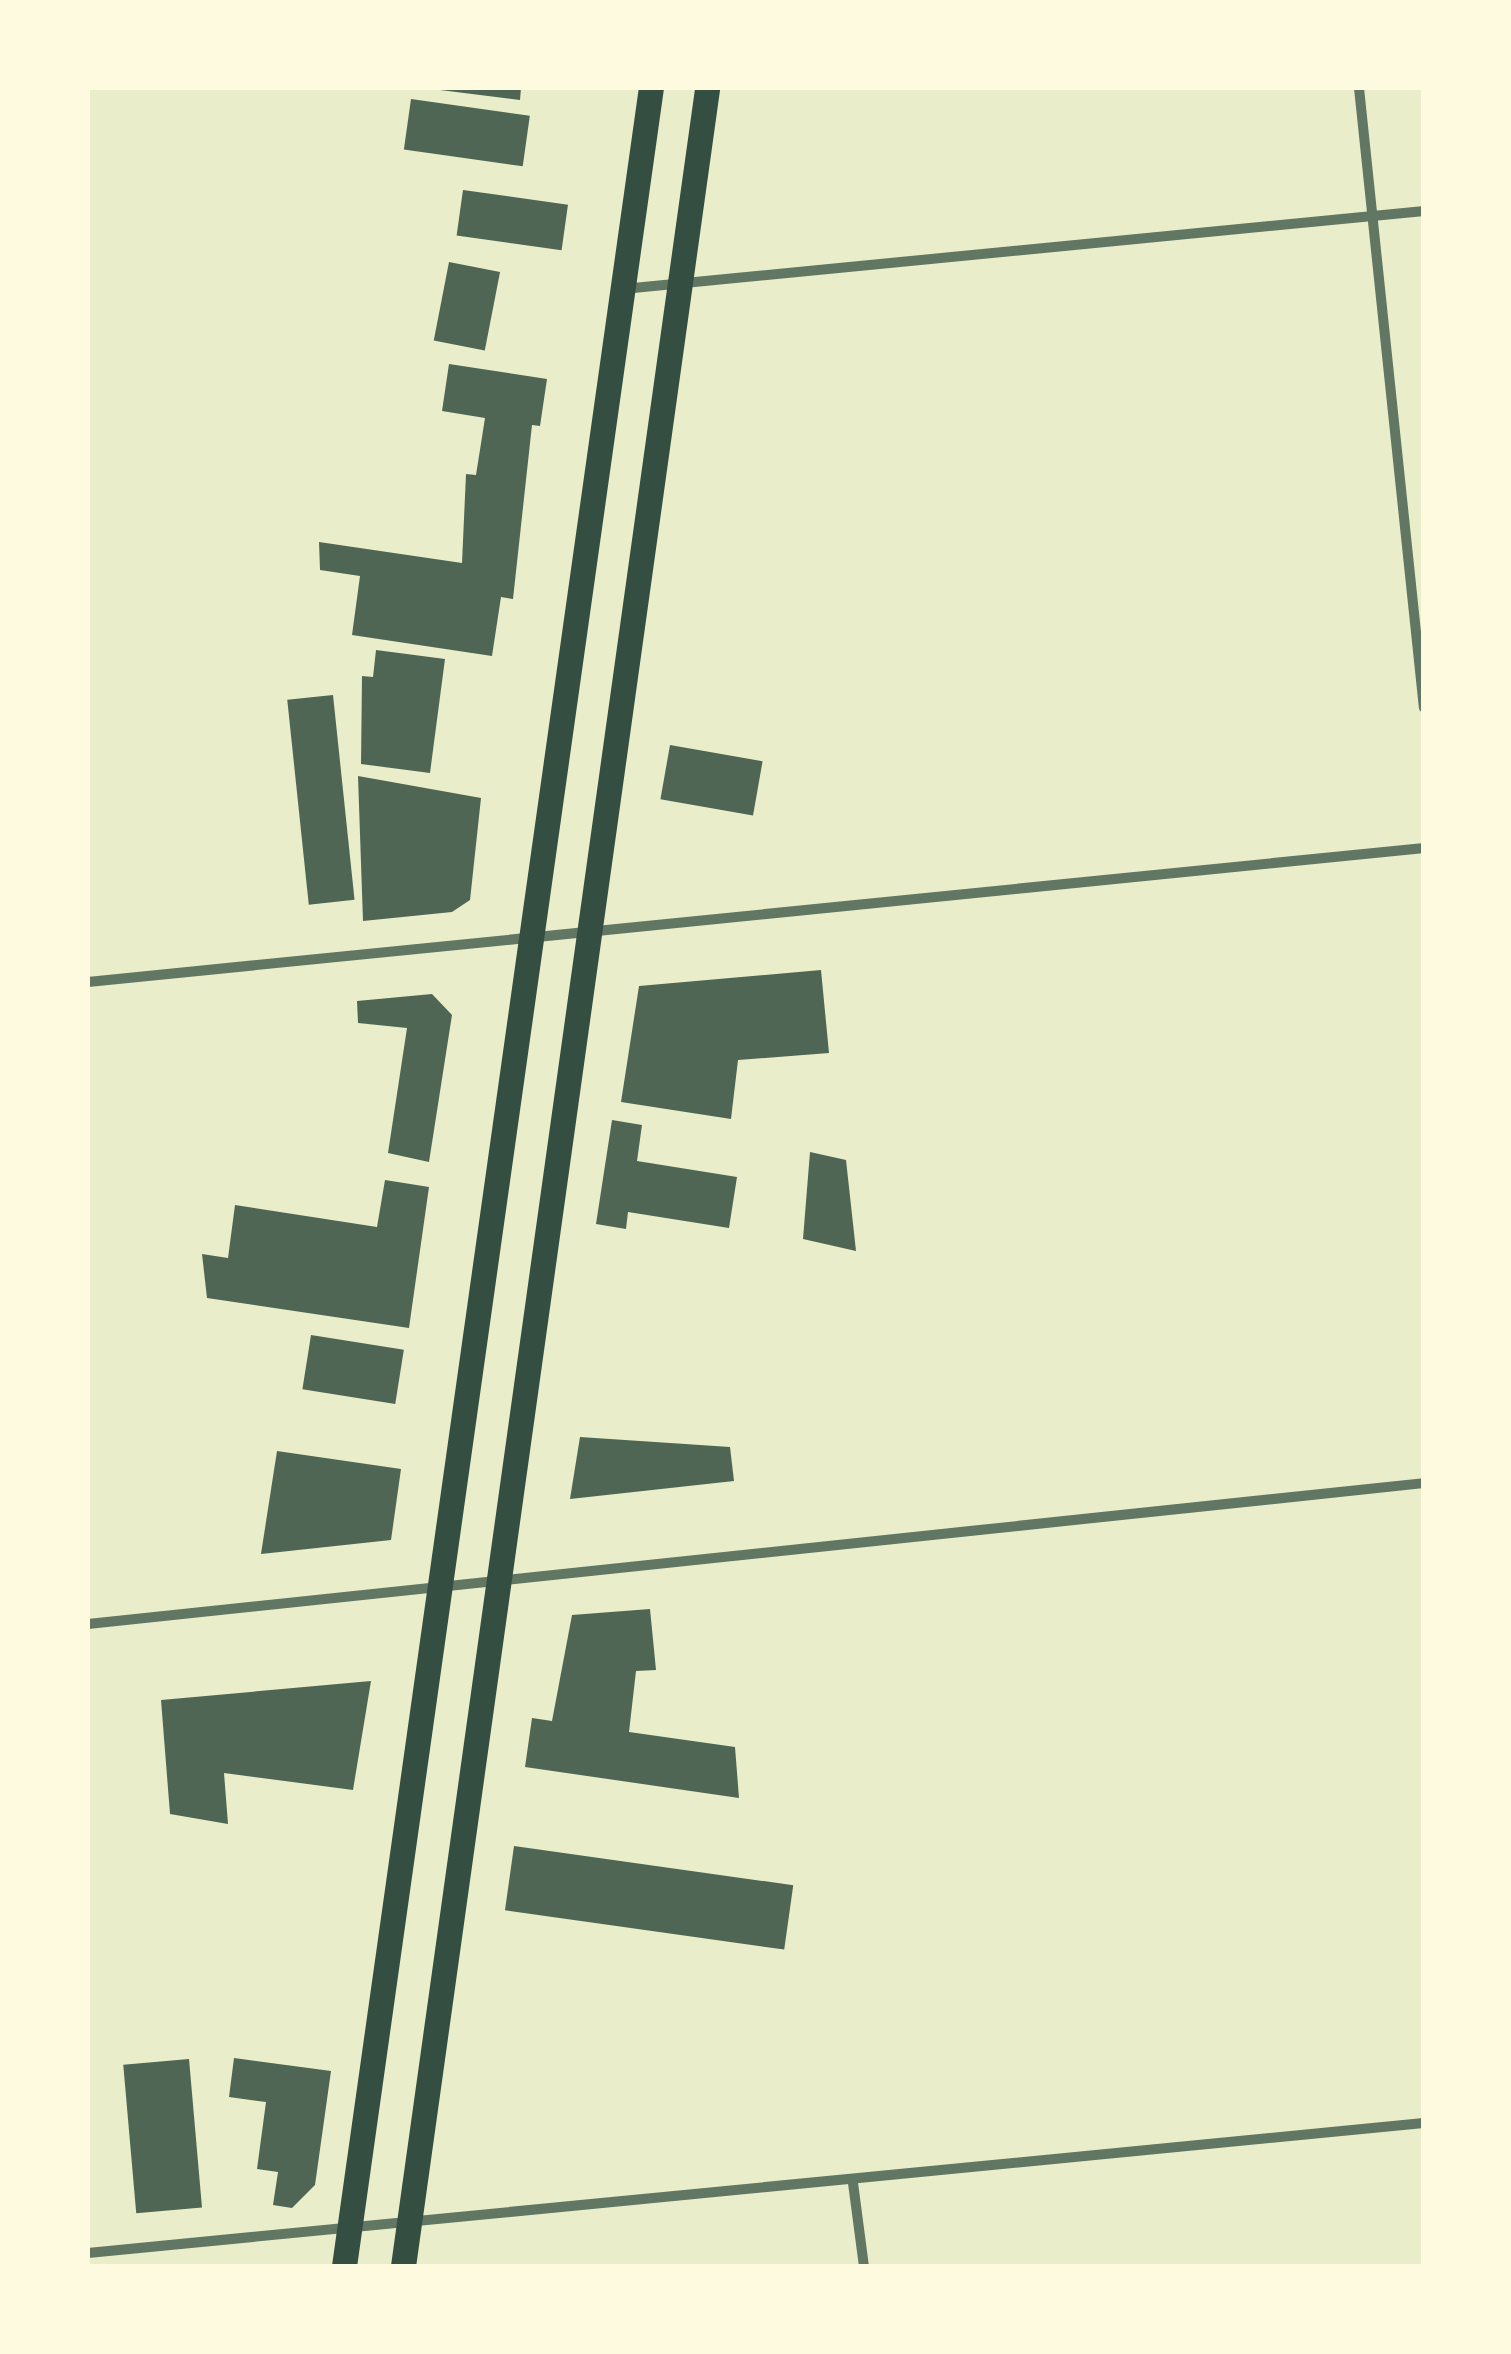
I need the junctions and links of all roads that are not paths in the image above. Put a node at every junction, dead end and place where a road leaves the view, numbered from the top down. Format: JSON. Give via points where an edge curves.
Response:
{"nodes":[{"id":1,"x":651,"y":88,"type":"edge"},
{"id":2,"x":707,"y":88,"type":"edge"},
{"id":3,"x":1359,"y":88,"type":"edge"},
{"id":4,"x":1424,"y":210,"type":"edge"},
{"id":5,"x":1373,"y":216,"type":"junction"},
{"id":6,"x":680,"y":284,"type":"junction"},
{"id":7,"x":623,"y":290,"type":"junction"},
{"id":8,"x":1424,"y":708,"type":"edge"},
{"id":9,"x":1424,"y":848,"type":"edge"},
{"id":10,"x":590,"y":934,"type":"junction"},
{"id":11,"x":531,"y":940,"type":"junction"},
{"id":12,"x":88,"y":982,"type":"edge"},
{"id":13,"x":1424,"y":1483,"type":"edge"},
{"id":14,"x":499,"y":1582,"type":"junction"},
{"id":15,"x":439,"y":1587,"type":"junction"},
{"id":16,"x":88,"y":1624,"type":"edge"},
{"id":17,"x":1424,"y":2123,"type":"edge"},
{"id":18,"x":853,"y":2183,"type":"junction"},
{"id":19,"x":410,"y":2216,"type":"junction"},
{"id":20,"x":350,"y":2223,"type":"junction"},
{"id":21,"x":88,"y":2252,"type":"edge"},
{"id":22,"x":344,"y":2266,"type":"edge"},
{"id":23,"x":403,"y":2266,"type":"edge"},
{"id":24,"x":864,"y":2266,"type":"edge"}],
"edges":[{"from":1,"to":7,"type":"main road"},
{"from":2,"to":6,"type":"main road"},
{"from":3,"to":5,"type":"street"},
{"from":4,"to":5,"type":"street"},
{"from":5,"to":6,"type":"street"},
{"from":5,"to":8,"type":"street"},
{"from":6,"to":7,"type":"street"},
{"from":6,"to":10,"type":"main road"},
{"from":7,"to":11,"type":"main road"},
{"from":9,"to":10,"type":"street"},
{"from":10,"to":11,"type":"street"},
{"from":10,"to":14,"type":"main road"},
{"from":11,"to":12,"type":"street"},
{"from":11,"to":15,"type":"main road"},
{"from":13,"to":14,"type":"street"},
{"from":14,"to":15,"type":"street"},
{"from":14,"to":19,"type":"main road"},
{"from":15,"to":16,"type":"street"},
{"from":15,"to":20,"type":"main road"},
{"from":17,"to":18,"type":"street"},
{"from":18,"to":19,"type":"street"},
{"from":18,"to":24,"type":"street"},
{"from":19,"to":20,"type":"street"},
{"from":19,"to":23,"type":"main road"},
{"from":20,"to":21,"type":"street"},
{"from":20,"to":22,"type":"main road"}]}
